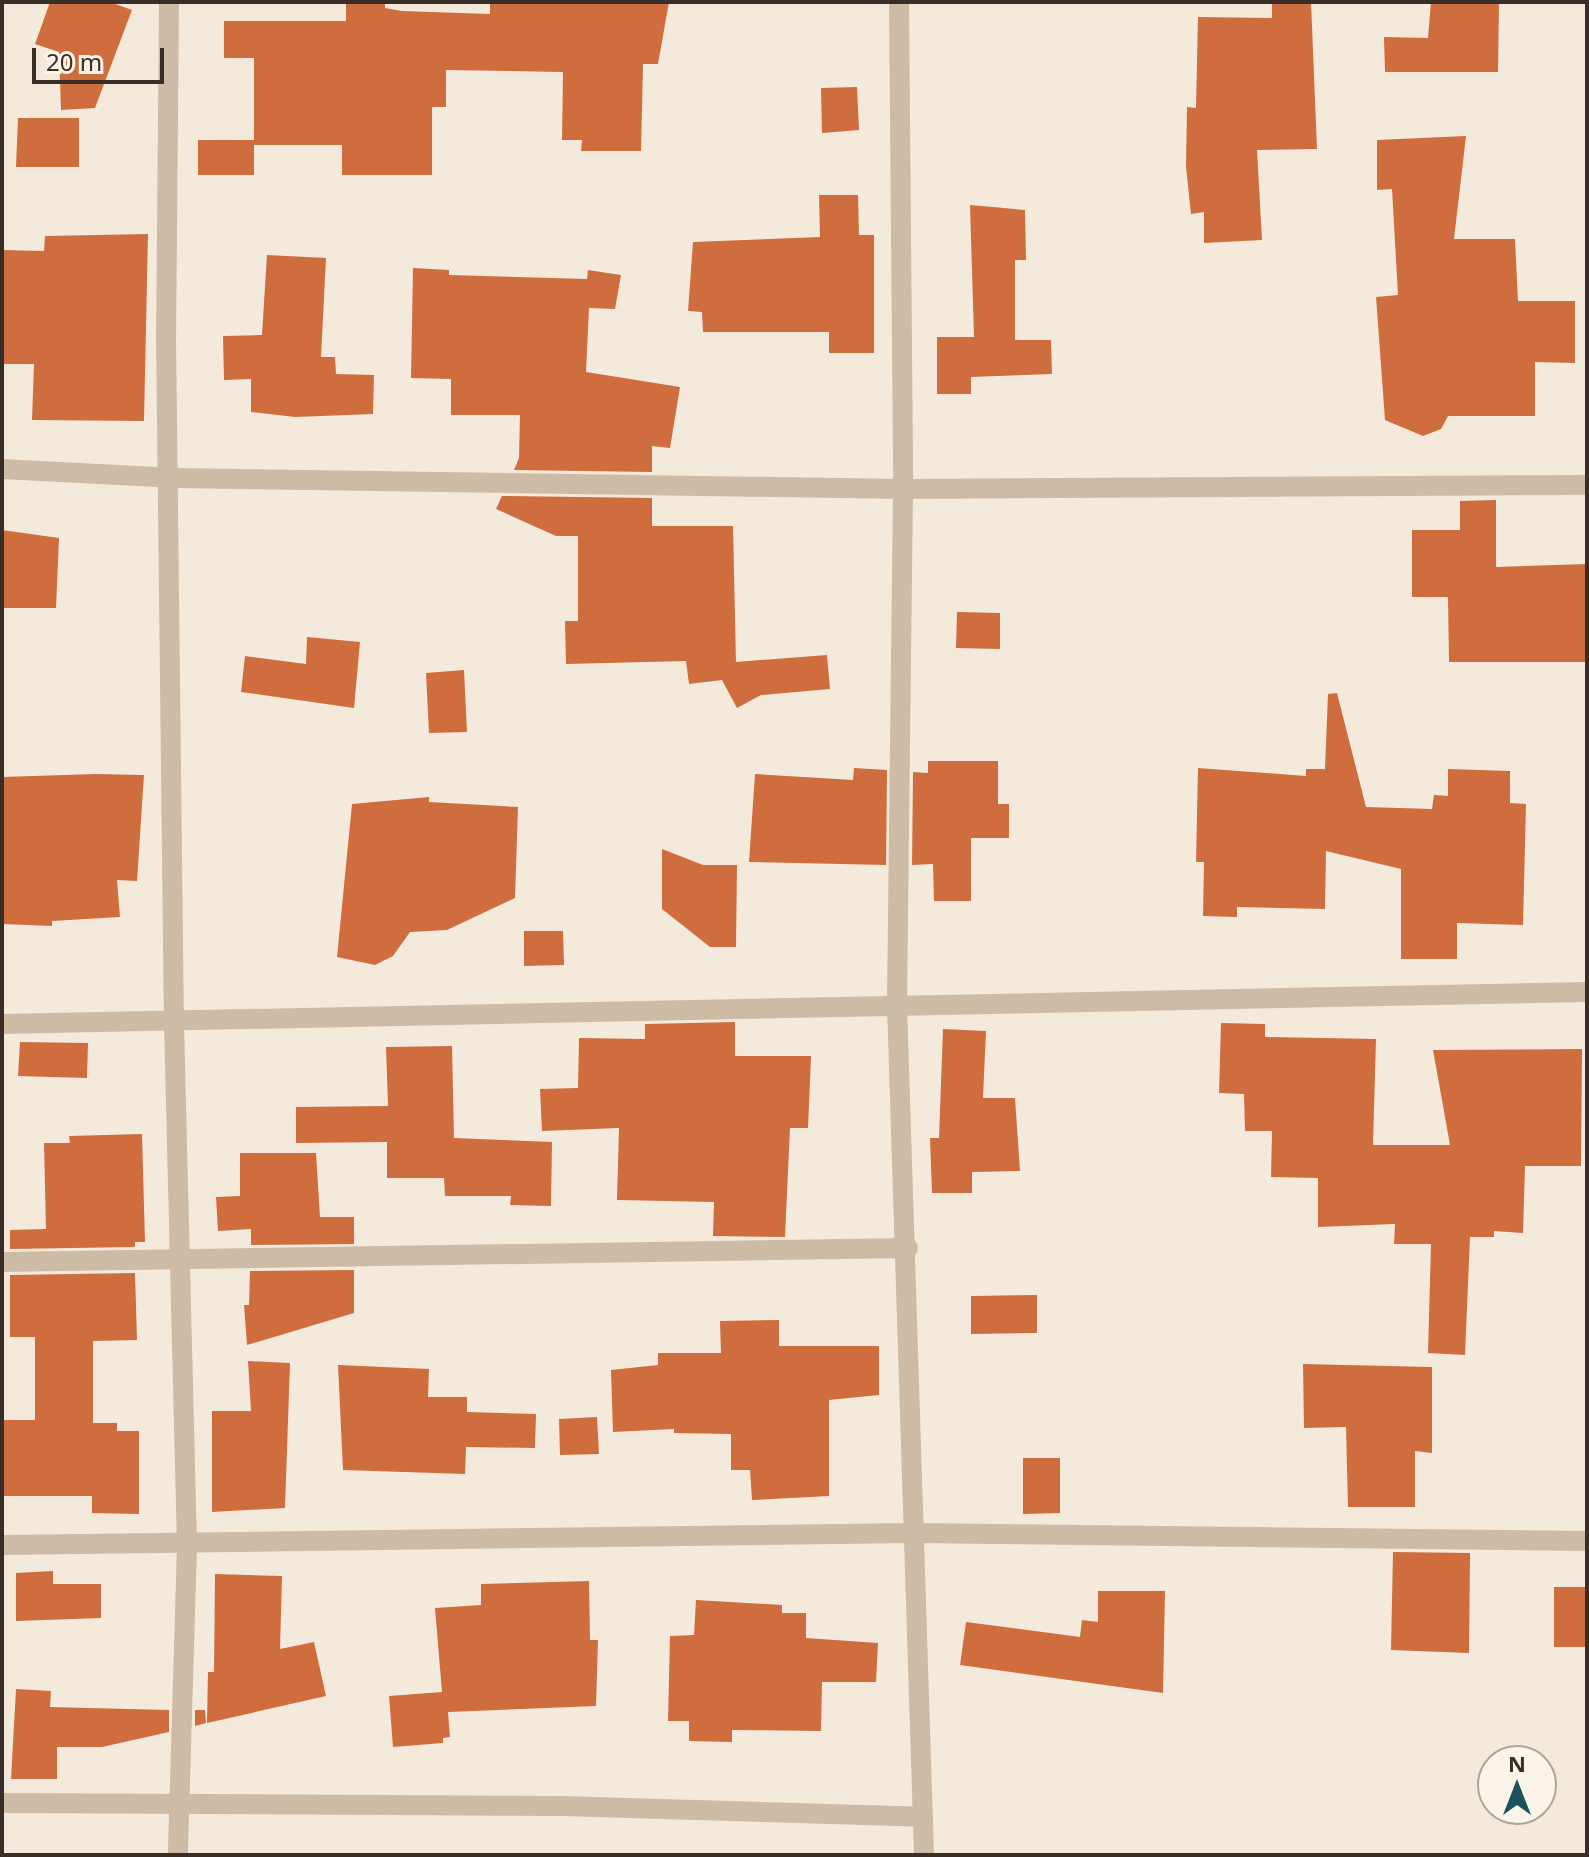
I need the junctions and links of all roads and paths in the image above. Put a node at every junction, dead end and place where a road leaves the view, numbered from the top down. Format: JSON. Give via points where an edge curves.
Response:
{"nodes":[{"id":1,"x":169,"y":2,"type":"edge"},
{"id":2,"x":899,"y":2,"type":"edge"},
{"id":3,"x":2,"y":469,"type":"edge"},
{"id":4,"x":171,"y":478,"type":"junction"},
{"id":5,"x":1587,"y":485,"type":"edge"},
{"id":6,"x":903,"y":489,"type":"junction"},
{"id":7,"x":1587,"y":992,"type":"edge"},
{"id":8,"x":897,"y":1005,"type":"junction"},
{"id":9,"x":2,"y":1024,"type":"edge"},
{"id":10,"x":174,"y":1024,"type":"junction"},
{"id":11,"x":908,"y":1248,"type":"junction"},
{"id":12,"x":2,"y":1262,"type":"edge"},
{"id":13,"x":179,"y":1263,"type":"junction"},
{"id":14,"x":912,"y":1533,"type":"junction"},
{"id":15,"x":1587,"y":1541,"type":"edge"},
{"id":16,"x":2,"y":1545,"type":"edge"},
{"id":17,"x":187,"y":1546,"type":"junction"},
{"id":18,"x":2,"y":1803,"type":"edge"},
{"id":19,"x":177,"y":1806,"type":"junction"},
{"id":20,"x":923,"y":1817,"type":"junction"},
{"id":21,"x":178,"y":1855,"type":"edge"},
{"id":22,"x":924,"y":1855,"type":"edge"}],
"edges":[{"from":1,"to":4,"type":"street","via":[[166,334]]},
{"from":2,"to":6,"type":"street"},
{"from":3,"to":4,"type":"street"},
{"from":4,"to":6,"type":"street"},
{"from":4,"to":10,"type":"street"},
{"from":5,"to":6,"type":"street"},
{"from":6,"to":8,"type":"street"},
{"from":7,"to":8,"type":"street"},
{"from":8,"to":10,"type":"street"},
{"from":8,"to":11,"type":"street"},
{"from":9,"to":10,"type":"street"},
{"from":10,"to":13,"type":"street"},
{"from":11,"to":13,"type":"street"},
{"from":11,"to":14,"type":"street"},
{"from":12,"to":13,"type":"street"},
{"from":13,"to":17,"type":"street"},
{"from":14,"to":15,"type":"street"},
{"from":14,"to":17,"type":"street"},
{"from":14,"to":20,"type":"street"},
{"from":16,"to":17,"type":"street"},
{"from":17,"to":19,"type":"street"},
{"from":18,"to":19,"type":"street"},
{"from":19,"to":20,"type":"street","via":[[561,1806]]},
{"from":19,"to":21,"type":"street"},
{"from":20,"to":22,"type":"street"}]}
